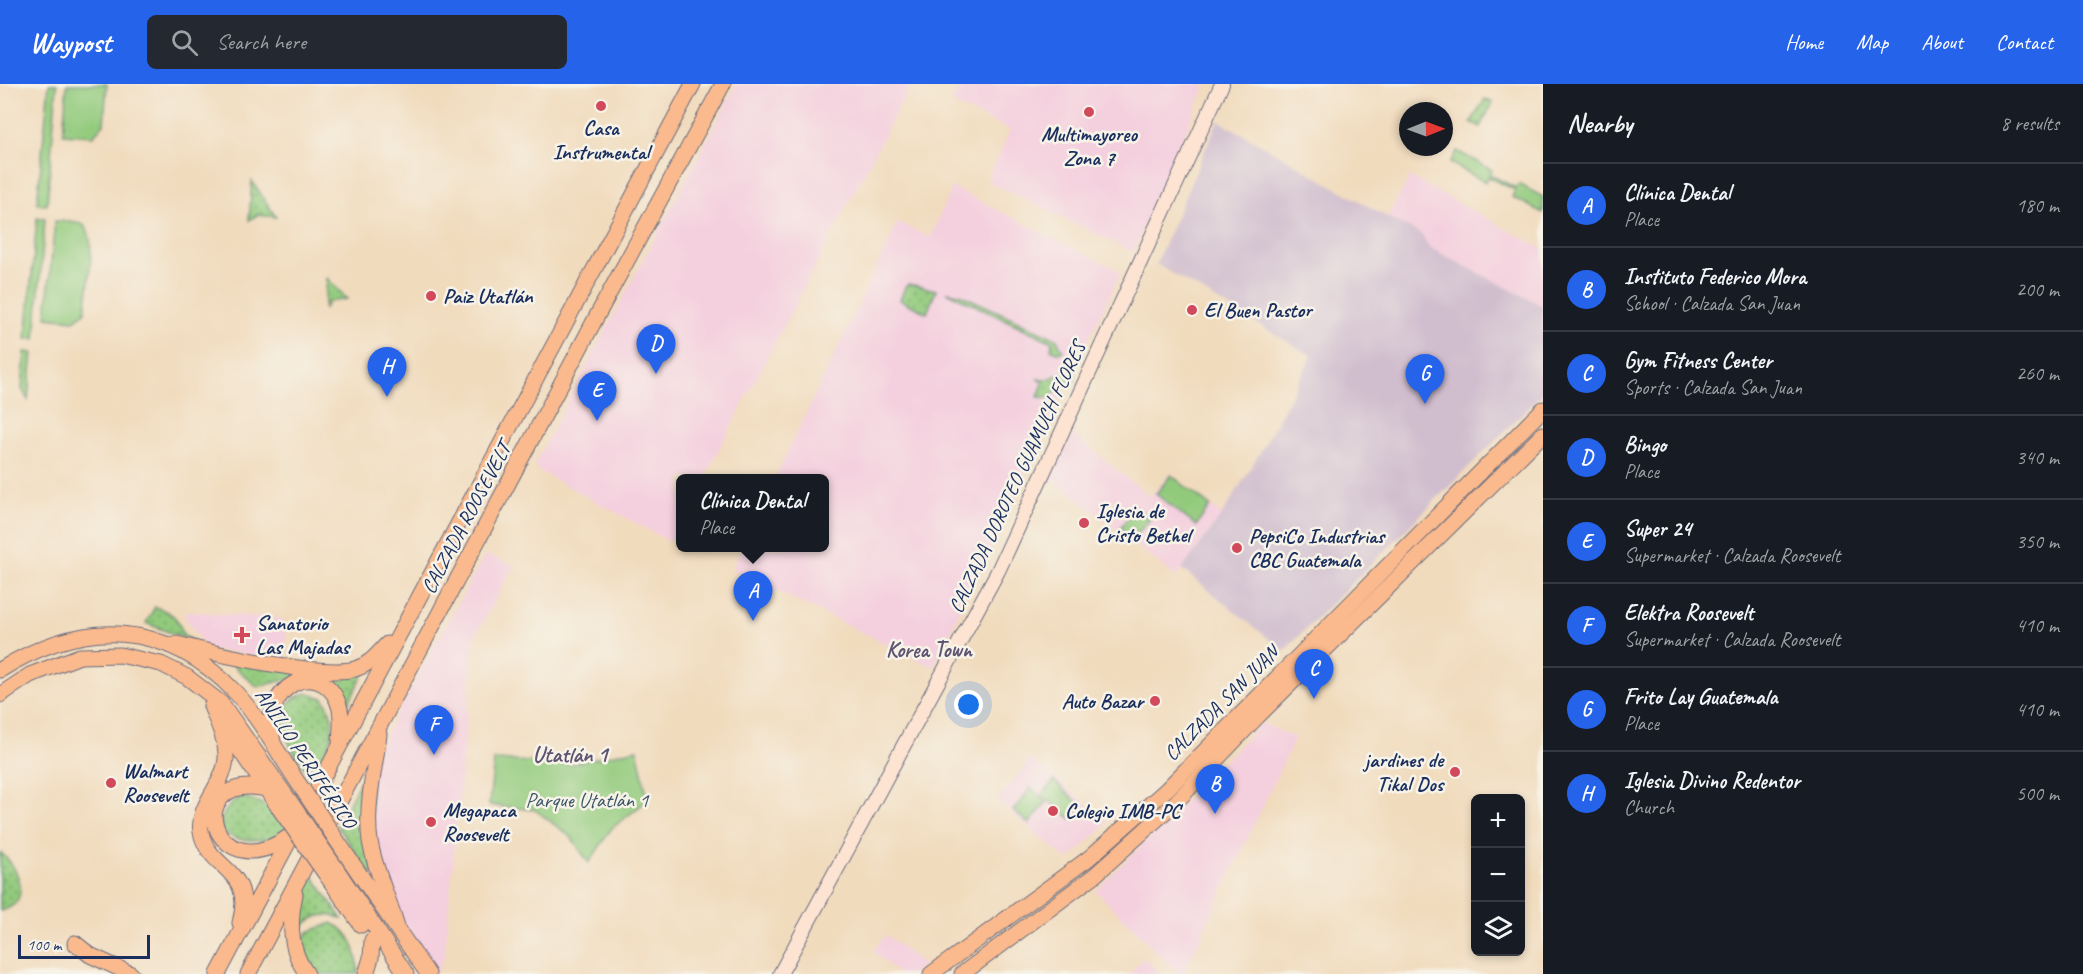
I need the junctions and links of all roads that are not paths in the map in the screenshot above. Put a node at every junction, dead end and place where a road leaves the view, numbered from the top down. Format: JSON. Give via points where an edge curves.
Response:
{"nodes":[{"id":1,"x":693,"y":84,"type":"edge"},
{"id":2,"x":723,"y":84,"type":"edge"},
{"id":3,"x":1222,"y":84,"type":"edge"},
{"id":4,"x":657,"y":151,"type":"junction"},
{"id":5,"x":681,"y":162,"type":"junction"},
{"id":6,"x":1543,"y":409,"type":"edge"},
{"id":7,"x":1543,"y":434,"type":"edge"},
{"id":8,"x":404,"y":623,"type":"junction"},
{"id":9,"x":151,"y":637,"type":"junction"},
{"id":10,"x":0,"y":670,"type":"edge"},
{"id":11,"x":187,"y":677,"type":"junction"},
{"id":12,"x":0,"y":695,"type":"edge"},
{"id":13,"x":211,"y":706,"type":"junction"},
{"id":14,"x":380,"y":725,"type":"junction"},
{"id":15,"x":340,"y":744,"type":"junction"},
{"id":16,"x":276,"y":751,"type":"junction"},
{"id":17,"x":266,"y":789,"type":"junction"},
{"id":18,"x":284,"y":804,"type":"junction"},
{"id":19,"x":293,"y":834,"type":"junction"},
{"id":20,"x":305,"y":866,"type":"junction"},
{"id":21,"x":331,"y":871,"type":"junction"},
{"id":22,"x":398,"y":930,"type":"junction"},
{"id":23,"x":372,"y":940,"type":"junction"},
{"id":24,"x":75,"y":943,"type":"dead end"},
{"id":25,"x":234,"y":944,"type":"junction"},
{"id":26,"x":131,"y":974,"type":"edge"},
{"id":27,"x":218,"y":974,"type":"edge"},
{"id":28,"x":248,"y":974,"type":"edge"},
{"id":29,"x":307,"y":974,"type":"edge"},
{"id":30,"x":366,"y":974,"type":"edge"},
{"id":31,"x":395,"y":974,"type":"edge"},
{"id":32,"x":405,"y":974,"type":"edge"},
{"id":33,"x":428,"y":974,"type":"edge"},
{"id":34,"x":780,"y":974,"type":"edge"},
{"id":35,"x":931,"y":974,"type":"edge"},
{"id":36,"x":962,"y":974,"type":"edge"}],
"edges":[{"from":1,"to":4,"type":"main road","name":"CALZADA ROOSEVELT"},
{"from":2,"to":5,"type":"main road","name":"CALZADA ROOSEVELT"},
{"from":3,"to":34,"type":"main road","name":"CALZADA DOROTEO GUAMUCH FLORES","via":[[998,571]]},
{"from":4,"to":5,"type":"main road"},
{"from":4,"to":8,"type":"main road","name":"CALZADA ROOSEVELT"},
{"from":5,"to":14,"type":"main road","name":"CALZADA ROOSEVELT"},
{"from":6,"to":35,"type":"main road","name":"CALZADA SAN JUAN","via":[[1160,795],[1089,858]]},
{"from":7,"to":36,"type":"main road","name":"CALZADA SAN JUAN","via":[[1175,803],[1095,875]]},
{"from":8,"to":9,"type":"main road","via":[[373,659],[348,671],[203,651]]},
{"from":8,"to":15,"type":"main road","name":"CALZADA ROOSEVELT"},
{"from":9,"to":10,"type":"main road","name":"ANILLO PERIFÉRICO","via":[[104,633],[76,637],[42,646]]},
{"from":9,"to":16,"type":"main road","name":"ANILLO PERIFÉRICO","via":[[206,666],[234,691]]},
{"from":11,"to":12,"type":"main road","name":"ANILLO PERIFÉRICO","via":[[141,658],[80,656],[30,675]]},
{"from":11,"to":13,"type":"main road"},
{"from":11,"to":18,"type":"main road","name":"ANILLO PERIFÉRICO","via":[[222,704]]},
{"from":13,"to":17,"type":"main road"},
{"from":13,"to":25,"type":"main road","via":[[226,760],[200,827],[208,848],[242,890],[243,912]]},
{"from":14,"to":20,"type":"main road","name":"CALZADA ROOSEVELT"},
{"from":14,"to":22,"type":"main road","via":[[369,834]]},
{"from":15,"to":16,"type":"main road","via":[[341,716],[336,697],[317,682],[300,681],[285,688],[273,705],[270,723]]},
{"from":15,"to":19,"type":"main road","name":"CALZADA ROOSEVELT"},
{"from":16,"to":22,"type":"main road","name":"ANILLO PERIFÉRICO","bridge":true},
{"from":17,"to":18,"type":"main road"},
{"from":17,"to":19,"type":"main road","via":[[244,786],[224,796],[214,817],[219,835],[232,846],[256,850],[272,847]]},
{"from":18,"to":21,"type":"main road","name":"ANILLO PERIFÉRICO","bridge":true},
{"from":19,"to":25,"type":"main road","name":"CALZADA ROOSEVELT"},
{"from":20,"to":28,"type":"main road","name":"CALZADA ROOSEVELT"},
{"from":20,"to":29,"type":"main road","via":[[291,922],[294,950]]},
{"from":21,"to":23,"type":"main road"},
{"from":21,"to":32,"type":"main road","name":"ANILLO PERIFÉRICO"},
{"from":22,"to":33,"type":"main road","name":"ANILLO PERIFÉRICO"},
{"from":23,"to":30,"type":"main road"},
{"from":23,"to":31,"type":"main road"},
{"from":24,"to":26,"type":"main road","via":[[90,955]]},
{"from":25,"to":27,"type":"main road","name":"CALZADA ROOSEVELT"}]}
